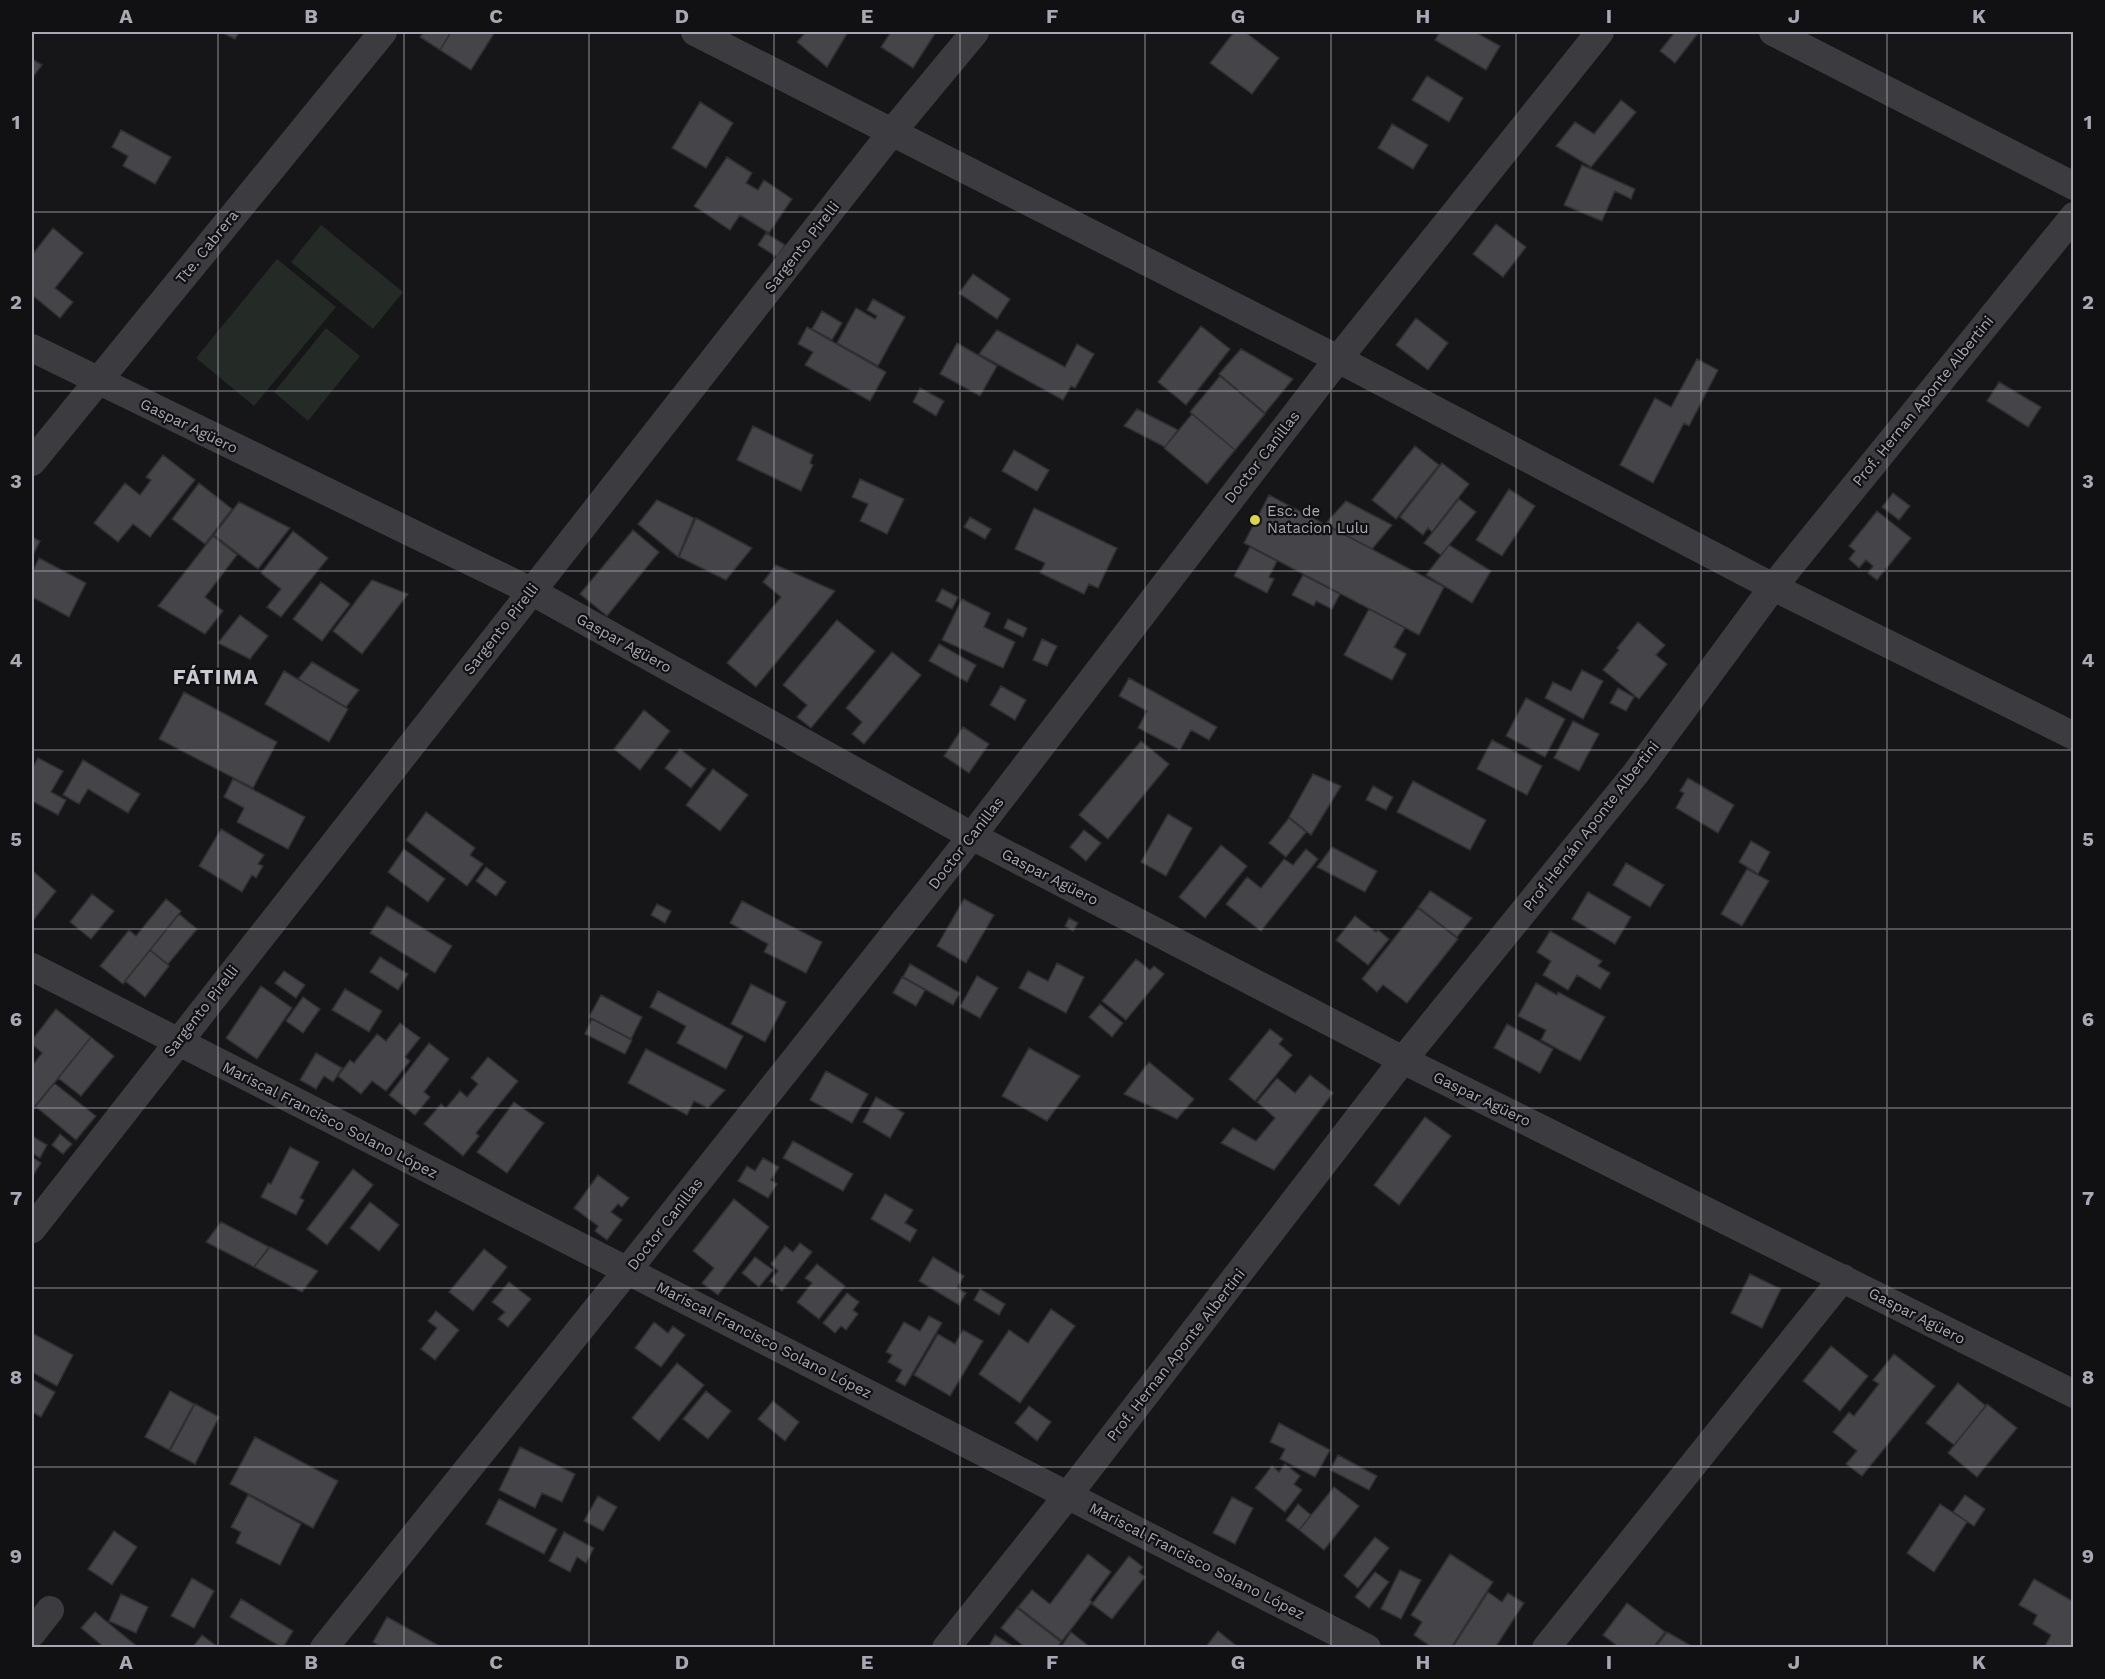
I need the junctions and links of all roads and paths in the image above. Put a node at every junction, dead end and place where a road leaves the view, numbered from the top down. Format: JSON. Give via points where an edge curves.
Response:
{"nodes":[{"id":1,"x":383,"y":32,"type":"edge"},
{"id":2,"x":695,"y":32,"type":"edge"},
{"id":3,"x":975,"y":32,"type":"edge"},
{"id":4,"x":1600,"y":32,"type":"edge"},
{"id":5,"x":1773,"y":32,"type":"edge"},
{"id":6,"x":892,"y":132,"type":"junction"},
{"id":7,"x":2073,"y":186,"type":"edge"},
{"id":8,"x":2073,"y":216,"type":"edge"},
{"id":9,"x":32,"y":348,"type":"edge"},
{"id":10,"x":1338,"y":359,"type":"junction"},
{"id":11,"x":96,"y":382,"type":"junction"},
{"id":12,"x":32,"y":462,"type":"edge"},
{"id":13,"x":1773,"y":587,"type":"junction"},
{"id":14,"x":531,"y":591,"type":"junction"},
{"id":15,"x":2073,"y":736,"type":"edge"},
{"id":16,"x":972,"y":836,"type":"junction"},
{"id":17,"x":32,"y":968,"type":"edge"},
{"id":18,"x":177,"y":1041,"type":"junction"},
{"id":19,"x":1403,"y":1060,"type":"junction"},
{"id":20,"x":32,"y":1229,"type":"edge"},
{"id":21,"x":627,"y":1271,"type":"junction"},
{"id":22,"x":1843,"y":1278,"type":"junction"},
{"id":23,"x":2073,"y":1394,"type":"edge"},
{"id":24,"x":1068,"y":1495,"type":"junction"},
{"id":25,"x":50,"y":1610,"type":"dead end"},
{"id":26,"x":32,"y":1633,"type":"edge"},
{"id":27,"x":324,"y":1647,"type":"edge"},
{"id":28,"x":946,"y":1647,"type":"edge"},
{"id":29,"x":1367,"y":1647,"type":"edge"},
{"id":30,"x":1546,"y":1647,"type":"edge"}],
"edges":[{"from":1,"to":11,"type":"street","name":"Tte. Cabrera"},
{"from":2,"to":6,"type":"street"},
{"from":3,"to":6,"type":"street","name":"Sargento Pirelli"},
{"from":4,"to":10,"type":"street","name":"Doctor Canillas"},
{"from":5,"to":7,"type":"street"},
{"from":6,"to":10,"type":"street"},
{"from":6,"to":14,"type":"street","name":"Sargento Pirelli"},
{"from":8,"to":13,"type":"street","name":"Prof. Hernan Aponte Albertini"},
{"from":9,"to":11,"type":"street","name":"Gaspar Agüero"},
{"from":10,"to":13,"type":"street"},
{"from":10,"to":16,"type":"street","name":"Doctor Canillas"},
{"from":11,"to":12,"type":"street","name":"Tte. Cabrera"},
{"from":11,"to":14,"type":"street","name":"Gaspar Agüero"},
{"from":13,"to":15,"type":"street"},
{"from":13,"to":19,"type":"street","name":"Prof Hernán Aponte Albertini","via":[[1636,773]]},
{"from":14,"to":16,"type":"street","name":"Gaspar Agüero"},
{"from":14,"to":18,"type":"street","name":"Sargento Pirelli"},
{"from":16,"to":19,"type":"street","name":"Gaspar Agüero"},
{"from":16,"to":21,"type":"street","name":"Doctor Canillas"},
{"from":17,"to":18,"type":"street","name":"Mariscal Francisco Solano López"},
{"from":18,"to":20,"type":"street","name":"Sargento Pirelli"},
{"from":18,"to":21,"type":"street","name":"Mariscal Francisco Solano López"},
{"from":19,"to":22,"type":"street","name":"Gaspar Agüero"},
{"from":19,"to":24,"type":"street","name":"Prof. Hernan Aponte Albertini"},
{"from":21,"to":24,"type":"street","name":"Mariscal Francisco Solano López"},
{"from":21,"to":27,"type":"street","name":"Doctor Canillas"},
{"from":22,"to":23,"type":"street","name":"Gaspar Agüero"},
{"from":22,"to":30,"type":"street"},
{"from":24,"to":28,"type":"street","name":"Prof. Hernan Aponte Albertini"},
{"from":24,"to":29,"type":"street","name":"Mariscal Francisco Solano López"},
{"from":25,"to":26,"type":"street"}]}
